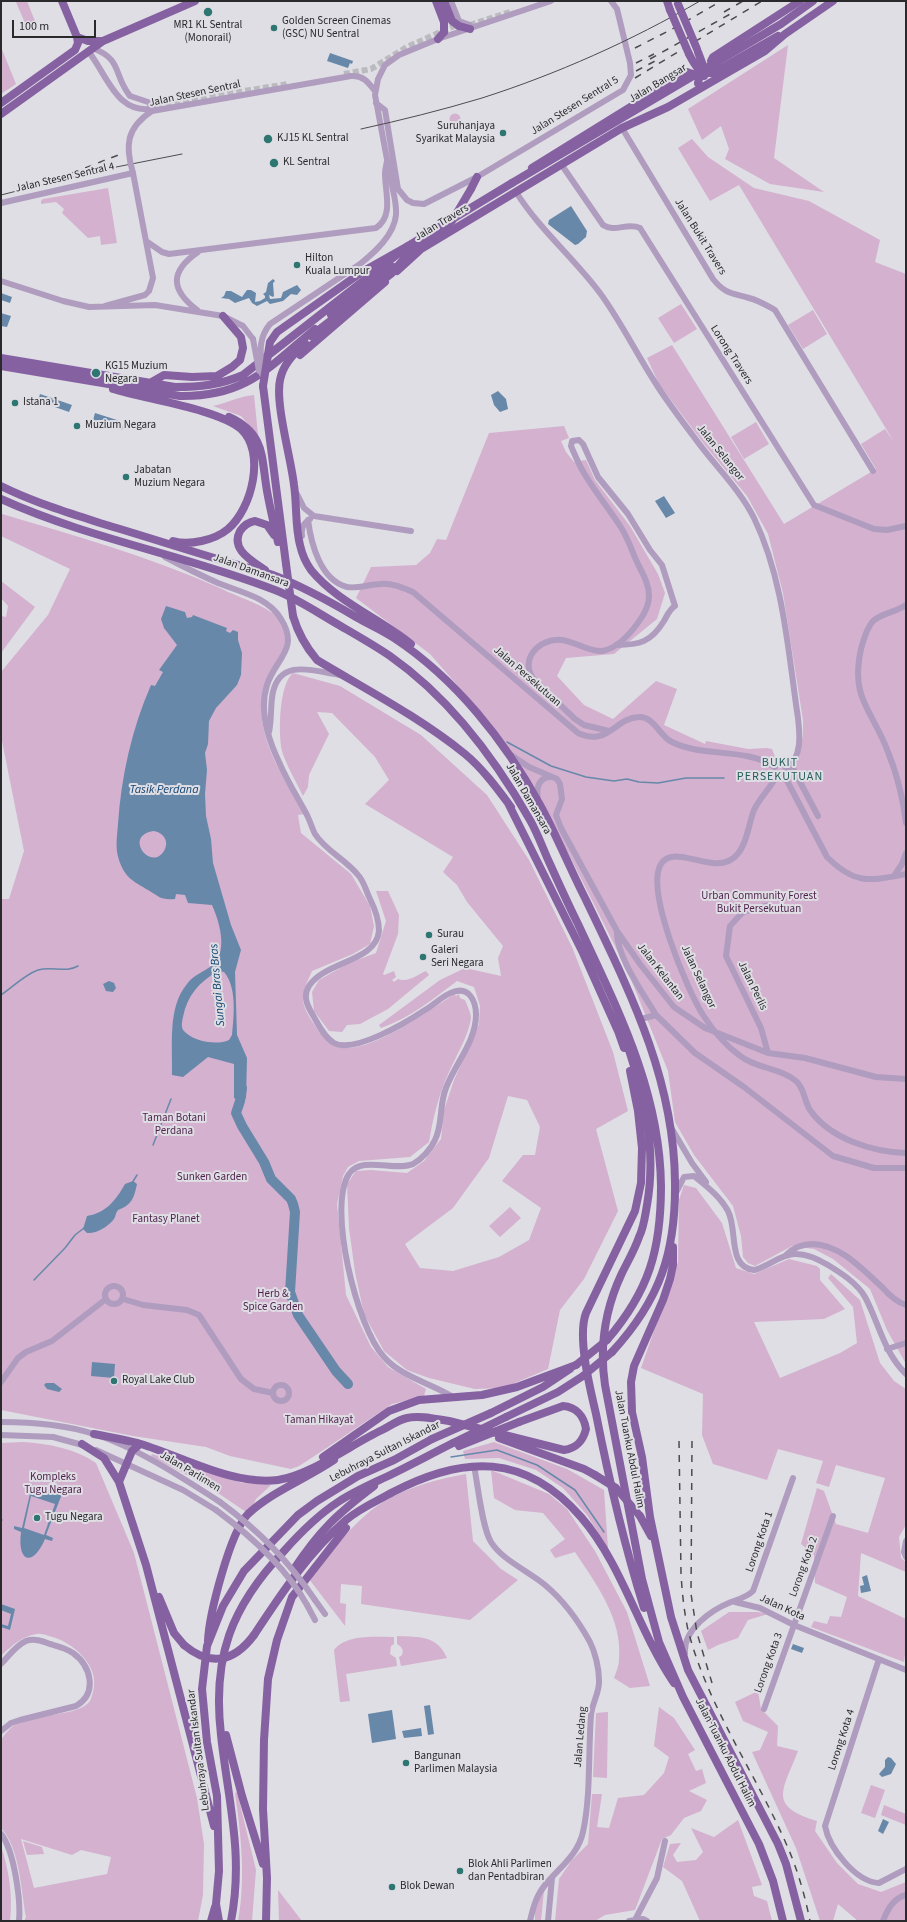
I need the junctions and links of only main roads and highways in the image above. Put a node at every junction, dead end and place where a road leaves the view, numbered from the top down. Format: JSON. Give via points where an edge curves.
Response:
{"nodes":[{"id":1,"x":62,"y":1,"type":"edge"},
{"id":2,"x":195,"y":1,"type":"edge"},
{"id":3,"x":436,"y":1,"type":"edge"},
{"id":4,"x":444,"y":1,"type":"edge"},
{"id":5,"x":667,"y":1,"type":"edge"},
{"id":6,"x":800,"y":1,"type":"edge"},
{"id":7,"x":813,"y":1,"type":"edge"},
{"id":8,"x":833,"y":1,"type":"edge"},
{"id":9,"x":678,"y":3,"type":"edge"},
{"id":10,"x":470,"y":27,"type":"tunnel mouth"},
{"id":11,"x":785,"y":34,"type":"junction"},
{"id":12,"x":77,"y":38,"type":"junction"},
{"id":13,"x":438,"y":39,"type":"road end"},
{"id":14,"x":103,"y":41,"type":"junction"},
{"id":15,"x":697,"y":50,"type":"junction"},
{"id":16,"x":689,"y":55,"type":"junction"},
{"id":17,"x":713,"y":57,"type":"junction"},
{"id":18,"x":722,"y":70,"type":"junction"},
{"id":19,"x":688,"y":72,"type":"junction"},
{"id":20,"x":705,"y":73,"type":"junction"},
{"id":21,"x":698,"y":83,"type":"junction"},
{"id":22,"x":1,"y":103,"type":"edge"},
{"id":23,"x":664,"y":107,"type":"junction"},
{"id":24,"x":1,"y":114,"type":"edge"},
{"id":25,"x":477,"y":177,"type":"road end"},
{"id":26,"x":512,"y":183,"type":"joint"},
{"id":27,"x":504,"y":188,"type":"junction"},
{"id":28,"x":408,"y":246,"type":"junction"},
{"id":29,"x":420,"y":250,"type":"junction"},
{"id":30,"x":223,"y":316,"type":"road end"},
{"id":31,"x":308,"y":339,"type":"junction"},
{"id":32,"x":290,"y":350,"type":"junction"},
{"id":33,"x":1,"y":358,"type":"edge"},
{"id":34,"x":1,"y":366,"type":"edge"},
{"id":35,"x":84,"y":379,"type":"junction"},
{"id":36,"x":150,"y":383,"type":"junction"},
{"id":37,"x":280,"y":391,"type":"junction"},
{"id":38,"x":211,"y":414,"type":"junction"},
{"id":39,"x":1,"y":486,"type":"edge"},
{"id":40,"x":1,"y":498,"type":"edge"},
{"id":41,"x":110,"y":526,"type":"junction"},
{"id":42,"x":278,"y":542,"type":"junction"},
{"id":43,"x":286,"y":564,"type":"junction"},
{"id":44,"x":272,"y":574,"type":"junction"},
{"id":45,"x":436,"y":671,"type":"junction"},
{"id":46,"x":508,"y":803,"type":"junction"},
{"id":47,"x":550,"y":865,"type":"junction"},
{"id":48,"x":598,"y":968,"type":"junction"},
{"id":49,"x":674,"y":1226,"type":"junction"},
{"id":50,"x":576,"y":1365,"type":"junction"},
{"id":51,"x":583,"y":1376,"type":"joint"},
{"id":52,"x":449,"y":1421,"type":"junction"},
{"id":53,"x":94,"y":1434,"type":"road end"},
{"id":54,"x":373,"y":1434,"type":"junction"},
{"id":55,"x":82,"y":1444,"type":"road end"},
{"id":56,"x":140,"y":1444,"type":"junction"},
{"id":57,"x":456,"y":1444,"type":"junction"},
{"id":58,"x":309,"y":1469,"type":"junction"},
{"id":59,"x":387,"y":1476,"type":"junction"},
{"id":60,"x":119,"y":1482,"type":"junction"},
{"id":61,"x":367,"y":1506,"type":"junction"},
{"id":62,"x":655,"y":1543,"type":"junction"},
{"id":63,"x":146,"y":1565,"type":"junction"},
{"id":64,"x":277,"y":1599,"type":"junction"},
{"id":65,"x":659,"y":1642,"type":"junction"},
{"id":66,"x":207,"y":1646,"type":"junction"},
{"id":67,"x":220,"y":1673,"type":"junction"},
{"id":68,"x":684,"y":1697,"type":"junction"},
{"id":69,"x":217,"y":1836,"type":"junction"},
{"id":70,"x":267,"y":1878,"type":"junction"},
{"id":71,"x":216,"y":1904,"type":"junction"},
{"id":72,"x":210,"y":1921,"type":"edge"},
{"id":73,"x":219,"y":1921,"type":"edge"},
{"id":74,"x":231,"y":1921,"type":"edge"},
{"id":75,"x":266,"y":1921,"type":"edge"},
{"id":76,"x":782,"y":1921,"type":"edge"},
{"id":77,"x":801,"y":1921,"type":"edge"}],
"edges":[{"from":1,"to":12,"type":"main road"},
{"from":2,"to":14,"type":"main road"},
{"from":3,"to":13,"type":"main road","bridge":true,"via":[[444,22],[444,32]]},
{"from":4,"to":10,"type":"main road","bridge":true,"via":[[452,21],[459,26]]},
{"from":5,"to":16,"type":"main road","bridge":true},
{"from":6,"to":17,"type":"main road"},
{"from":7,"to":26,"type":"main road","name":"Jalan Bangsar","bridge":true,"via":[[781,24]]},
{"from":8,"to":11,"type":"main road","name":"Jalan Bangsar"},
{"from":9,"to":15,"type":"main road","bridge":true},
{"from":11,"to":18,"type":"main road","via":[[773,38]]},
{"from":11,"to":23,"type":"main road","name":"Jalan Bangsar","via":[[765,51],[688,96]]},
{"from":12,"to":14,"type":"main road"},
{"from":12,"to":22,"type":"main road","via":[[75,50]]},
{"from":14,"to":24,"type":"main road"},
{"from":15,"to":17,"type":"main road","via":[[706,57]]},
{"from":15,"to":20,"type":"main road"},
{"from":16,"to":19,"type":"main road"},
{"from":16,"to":20,"type":"main road","via":[[696,68]]},
{"from":17,"to":18,"type":"main road","via":[[713,66]]},
{"from":18,"to":20,"type":"main road"},
{"from":19,"to":21,"type":"main road","via":[[696,75]]},
{"from":19,"to":27,"type":"main road","via":[[540,162]]},
{"from":20,"to":21,"type":"main road"},
{"from":21,"to":23,"type":"main road","via":[[666,103]]},
{"from":23,"to":29,"type":"main road","name":"Jalan Travers","via":[[622,128]]},
{"from":25,"to":31,"type":"main road","bridge":true,"via":[[452,221],[406,254],[392,273]]},
{"from":26,"to":27,"type":"main road","name":"Jalan Travers"},
{"from":27,"to":28,"type":"main road","name":"Jalan Travers"},
{"from":28,"to":36,"type":"main road","name":"Jalan Travers","via":[[243,375],[225,383],[201,387]]},
{"from":28,"to":43,"type":"main road","bridge":true,"via":[[362,272],[277,332],[270,342],[263,386]]},
{"from":29,"to":32,"type":"main road","name":"Jalan Travers","via":[[365,288]]},
{"from":29,"to":37,"type":"main road","via":[[296,358]]},
{"from":30,"to":36,"type":"main road","via":[[241,337],[243,348],[240,360],[217,376],[164,375]]},
{"from":31,"to":32,"type":"main road"},
{"from":31,"to":37,"type":"main road","via":[[284,367]]},
{"from":32,"to":35,"type":"main road","name":"Jalan Travers","via":[[249,382],[206,395],[180,396]]},
{"from":33,"to":36,"type":"main road","name":"Jalan Travers"},
{"from":34,"to":35,"type":"main road"},
{"from":35,"to":38,"type":"main road","via":[[127,393]]},
{"from":37,"to":45,"type":"main road","via":[[299,540],[310,569],[358,609],[394,631],[424,655]]},
{"from":38,"to":41,"type":"main road","via":[[240,429],[251,444],[254,454],[248,497],[239,517],[228,529],[215,537],[181,543]]},
{"from":38,"to":42,"type":"main road","via":[[227,416],[243,424],[261,449]]},
{"from":39,"to":41,"type":"main road","name":"Jalan Damansara"},
{"from":40,"to":47,"type":"main road","name":"Jalan Damansara","via":[[32,512],[279,591],[390,656],[440,698],[491,757],[531,822]]},
{"from":41,"to":44,"type":"main road","name":"Jalan Damansara"},
{"from":42,"to":43,"type":"main road"},
{"from":42,"to":44,"type":"main road","via":[[267,525],[256,521],[245,525],[238,538],[244,554]]},
{"from":43,"to":46,"type":"main road","bridge":true,"via":[[293,616],[298,632],[317,660],[411,715],[465,754],[495,785]]},
{"from":44,"to":45,"type":"main road","name":"Jalan Damansara","via":[[330,602],[390,636],[415,652]]},
{"from":45,"to":49,"type":"main road","name":"Jalan Damansara","via":[[484,721],[539,804],[630,992],[659,1072],[671,1128],[674,1156]]},
{"from":46,"to":47,"type":"main road"},
{"from":46,"to":65,"type":"main road","via":[[559,903],[618,1031],[634,1091],[642,1148],[641,1183],[635,1211],[586,1313],[582,1327],[589,1384],[621,1532],[648,1622]]},
{"from":47,"to":48,"type":"main road","name":"Jalan Damansara"},
{"from":48,"to":50,"type":"main road","name":"Jalan Damansara","bridge":true,"via":[[639,1063],[654,1116],[661,1161],[660,1228],[653,1261],[642,1290],[630,1311],[607,1340]]},
{"from":48,"to":65,"type":"main road","name":"Jalan Tuanku Abdul Halim","via":[[635,1070],[650,1141],[651,1180],[644,1223],[611,1298],[603,1331],[602,1366],[642,1579]]},
{"from":49,"to":51,"type":"main road","name":"Jalan Damansara","bridge":true,"via":[[668,1255],[656,1290],[638,1321],[612,1352]]},
{"from":49,"to":62,"type":"main road","name":"Jalan Tuanku Abdul Halim","via":[[670,1279],[634,1366],[631,1382],[632,1412],[642,1457]]},
{"from":50,"to":58,"type":"main road","via":[[517,1388],[482,1395],[419,1400],[389,1411]]},
{"from":50,"to":66,"type":"main road","name":"Lebuhraya Sultan Iskandar","bridge":true,"via":[[544,1387],[358,1476],[298,1514],[244,1570],[223,1606]]},
{"from":51,"to":57,"type":"main road","name":"Lebuhraya Sultan Iskandar","bridge":true,"via":[[558,1392]]},
{"from":52,"to":54,"type":"main road","via":[[407,1418]]},
{"from":52,"to":57,"type":"main road","bridge":true,"via":[[564,1450],[579,1444],[586,1429],[580,1414],[571,1407],[563,1406],[519,1422]]},
{"from":52,"to":62,"type":"main road","bridge":true,"via":[[595,1475],[616,1488],[640,1516]]},
{"from":53,"to":56,"type":"main road"},
{"from":54,"to":58,"type":"main road"},
{"from":54,"to":66,"type":"main road","via":[[316,1473],[274,1494],[247,1515],[234,1539],[210,1612]]},
{"from":55,"to":60,"type":"main road","via":[[104,1458]]},
{"from":56,"to":58,"type":"main road","via":[[219,1473],[250,1479],[277,1480]]},
{"from":56,"to":60,"type":"main road","via":[[132,1451]]},
{"from":57,"to":59,"type":"main road","name":"Lebuhraya Sultan Iskandar"},
{"from":59,"to":64,"type":"main road","via":[[348,1505],[320,1531],[290,1574]]},
{"from":59,"to":67,"type":"main road","name":"Lebuhraya Sultan Iskandar","via":[[355,1491],[325,1511],[292,1541],[263,1573],[233,1624],[223,1653]]},
{"from":60,"to":63,"type":"main road"},
{"from":61,"to":64,"type":"main road","via":[[346,1520],[316,1549]]},
{"from":61,"to":68,"type":"main road","via":[[416,1480],[455,1468],[495,1466],[522,1473],[544,1483],[562,1496],[582,1518],[609,1560],[668,1674]]},
{"from":61,"to":70,"type":"main road","via":[[341,1532],[292,1597],[277,1640],[268,1679],[264,1740]]},
{"from":62,"to":77,"type":"main road","name":"Jalan Tuanku Abdul Halim","via":[[676,1636],[688,1670],[778,1844]]},
{"from":63,"to":64,"type":"main road","bridge":true,"via":[[174,1633],[184,1645],[199,1656],[215,1659],[238,1653],[254,1635]]},
{"from":63,"to":69,"type":"main road"},
{"from":65,"to":68,"type":"main road","name":"Jalan Tuanku Abdul Halim"},
{"from":66,"to":69,"type":"main road","name":"Lebuhraya Sultan Iskandar","via":[[202,1689],[207,1742],[217,1796]]},
{"from":67,"to":70,"type":"main road","via":[[227,1742]]},
{"from":67,"to":74,"type":"main road","name":"Lebuhraya Sultan Iskandar","via":[[219,1715],[237,1861]]},
{"from":68,"to":76,"type":"main road","name":"Jalan Tuanku Abdul Halim","via":[[759,1844],[773,1880]]},
{"from":69,"to":71,"type":"main road","name":"Lebuhraya Sultan Iskandar","via":[[219,1871]]},
{"from":70,"to":75,"type":"main road"},
{"from":71,"to":72,"type":"main road"},
{"from":71,"to":73,"type":"main road","name":"Lebuhraya Sultan Iskandar"}]}
